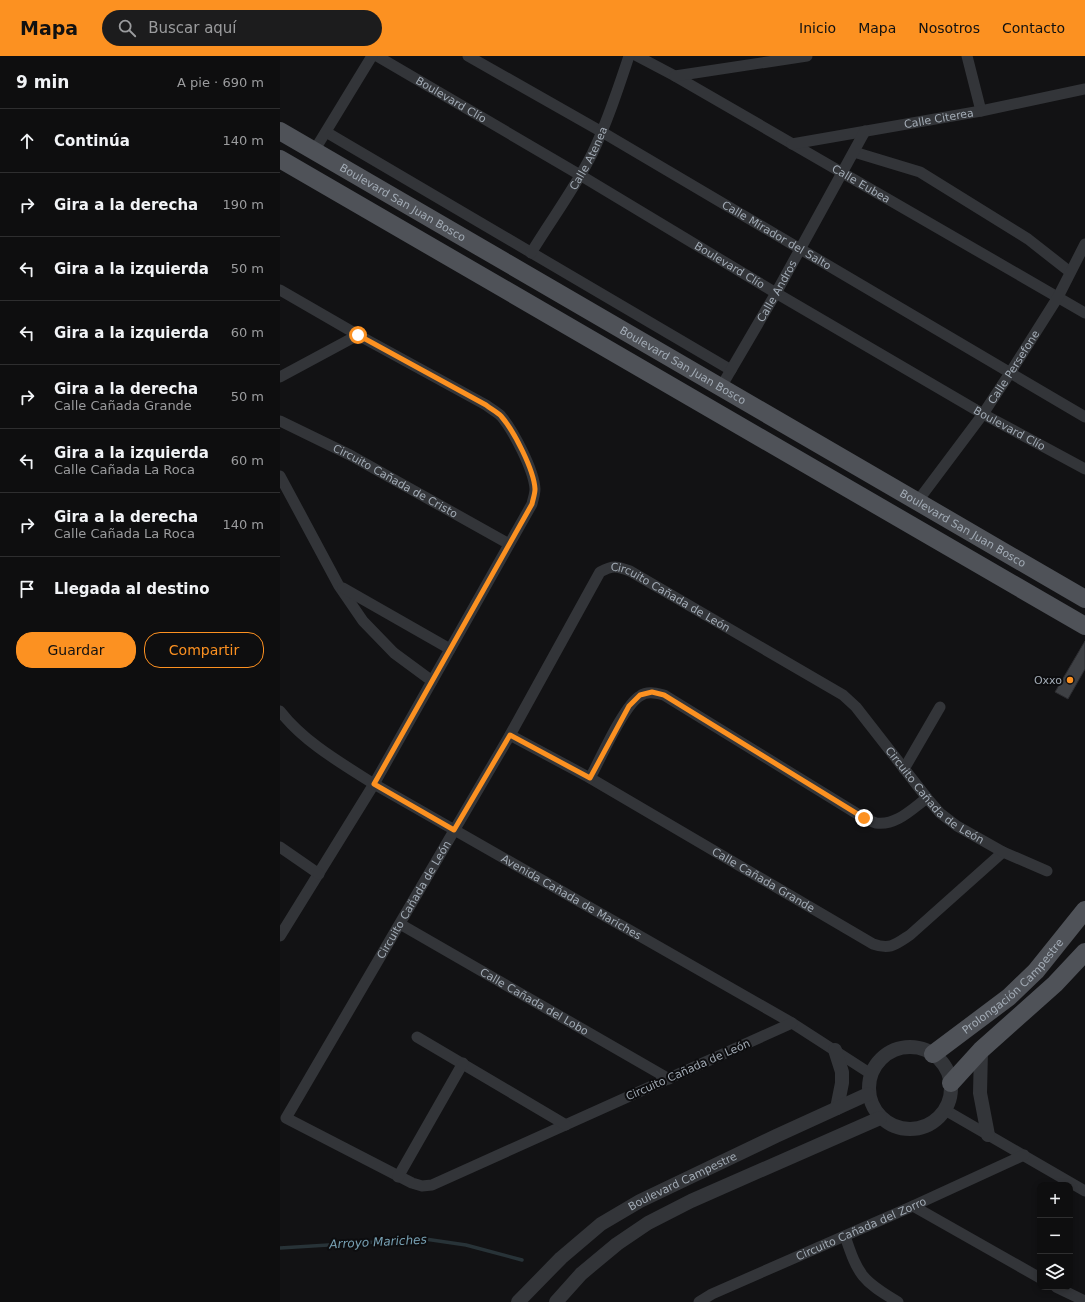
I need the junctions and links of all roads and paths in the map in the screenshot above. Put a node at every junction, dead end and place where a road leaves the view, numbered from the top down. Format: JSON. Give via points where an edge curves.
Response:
{"nodes":[{"id":1,"x":372,"y":56,"type":"edge"},
{"id":2,"x":377,"y":56,"type":"edge"},
{"id":3,"x":468,"y":56,"type":"edge"},
{"id":4,"x":629,"y":56,"type":"edge"},
{"id":5,"x":637,"y":56,"type":"edge"},
{"id":6,"x":807,"y":56,"type":"edge"},
{"id":7,"x":967,"y":56,"type":"edge"},
{"id":8,"x":675,"y":76,"type":"junction"},
{"id":9,"x":1085,"y":89,"type":"edge"},
{"id":10,"x":981,"y":110,"type":"junction"},
{"id":11,"x":280,"y":131,"type":"edge"},
{"id":12,"x":865,"y":131,"type":"junction"},
{"id":13,"x":326,"y":132,"type":"junction"},
{"id":14,"x":602,"y":132,"type":"junction"},
{"id":15,"x":792,"y":144,"type":"junction"},
{"id":16,"x":314,"y":151,"type":"junction"},
{"id":17,"x":854,"y":152,"type":"junction"},
{"id":18,"x":280,"y":158,"type":"edge"},
{"id":19,"x":843,"y":173,"type":"junction"},
{"id":20,"x":580,"y":175,"type":"junction"},
{"id":21,"x":1085,"y":244,"type":"edge"},
{"id":22,"x":800,"y":250,"type":"junction"},
{"id":23,"x":531,"y":253,"type":"junction"},
{"id":24,"x":1077,"y":265,"type":"edge"},
{"id":25,"x":280,"y":290,"type":"edge"},
{"id":26,"x":776,"y":293,"type":"junction"},
{"id":27,"x":1058,"y":297,"type":"junction"},
{"id":28,"x":1085,"y":313,"type":"edge"},
{"id":29,"x":358,"y":335,"type":"junction"},
{"id":30,"x":731,"y":370,"type":"junction"},
{"id":31,"x":1010,"y":374,"type":"junction"},
{"id":32,"x":280,"y":377,"type":"edge"},
{"id":33,"x":721,"y":387,"type":"junction"},
{"id":34,"x":983,"y":414,"type":"junction"},
{"id":35,"x":1085,"y":417,"type":"edge"},
{"id":36,"x":280,"y":420,"type":"edge"},
{"id":37,"x":1085,"y":469,"type":"edge"},
{"id":38,"x":280,"y":476,"type":"edge"},
{"id":39,"x":917,"y":502,"type":"junction"},
{"id":40,"x":509,"y":544,"type":"junction"},
{"id":41,"x":339,"y":586,"type":"junction"},
{"id":42,"x":1085,"y":599,"type":"edge"},
{"id":43,"x":1085,"y":626,"type":"edge"},
{"id":44,"x":450,"y":649,"type":"junction"},
{"id":45,"x":432,"y":681,"type":"junction"},
{"id":46,"x":940,"y":707,"type":"dead end"},
{"id":47,"x":280,"y":711,"type":"edge"},
{"id":48,"x":510,"y":735,"type":"junction"},
{"id":49,"x":904,"y":769,"type":"junction"},
{"id":50,"x":590,"y":778,"type":"junction"},
{"id":51,"x":374,"y":784,"type":"junction"},
{"id":52,"x":927,"y":798,"type":"junction"},
{"id":53,"x":454,"y":830,"type":"junction"},
{"id":54,"x":280,"y":847,"type":"edge"},
{"id":55,"x":1003,"y":852,"type":"junction"},
{"id":56,"x":1047,"y":871,"type":"dead end"},
{"id":57,"x":319,"y":874,"type":"junction"},
{"id":58,"x":1085,"y":910,"type":"edge"},
{"id":59,"x":400,"y":924,"type":"junction"},
{"id":60,"x":280,"y":936,"type":"edge"},
{"id":61,"x":1085,"y":952,"type":"edge"},
{"id":62,"x":792,"y":1022,"type":"junction"},
{"id":63,"x":417,"y":1037,"type":"dead end"},
{"id":64,"x":835,"y":1050,"type":"junction"},
{"id":65,"x":982,"y":1050,"type":"junction"},
{"id":66,"x":933,"y":1054,"type":"junction"},
{"id":67,"x":463,"y":1064,"type":"junction"},
{"id":68,"x":871,"y":1074,"type":"junction"},
{"id":69,"x":669,"y":1079,"type":"junction"},
{"id":70,"x":951,"y":1083,"type":"junction"},
{"id":71,"x":868,"y":1094,"type":"junction"},
{"id":72,"x":837,"y":1108,"type":"junction"},
{"id":73,"x":945,"y":1110,"type":"junction"},
{"id":74,"x":880,"y":1118,"type":"junction"},
{"id":75,"x":566,"y":1125,"type":"junction"},
{"id":76,"x":988,"y":1135,"type":"junction"},
{"id":77,"x":1024,"y":1156,"type":"junction"},
{"id":78,"x":398,"y":1177,"type":"junction"},
{"id":79,"x":1085,"y":1191,"type":"edge"},
{"id":80,"x":913,"y":1206,"type":"junction"},
{"id":81,"x":845,"y":1236,"type":"junction"},
{"id":82,"x":1037,"y":1276,"type":"edge"},
{"id":83,"x":1062,"y":1290,"type":"edge"},
{"id":84,"x":1085,"y":1301,"type":"edge"},
{"id":85,"x":518,"y":1302,"type":"edge"},
{"id":86,"x":556,"y":1302,"type":"edge"},
{"id":87,"x":699,"y":1302,"type":"edge"},
{"id":88,"x":898,"y":1302,"type":"edge"}],
"edges":[{"from":1,"to":13,"type":"street"},
{"from":2,"to":20,"type":"street","name":"Boulevard Clío"},
{"from":3,"to":14,"type":"street","name":"Calle Mirador del Salto"},
{"from":4,"to":14,"type":"street","name":"Calle Atenea"},
{"from":5,"to":8,"type":"street","name":"Calle Eubea"},
{"from":6,"to":8,"type":"street"},
{"from":7,"to":10,"type":"street"},
{"from":8,"to":15,"type":"street","name":"Calle Eubea"},
{"from":9,"to":10,"type":"street","name":"Calle Citerea"},
{"from":10,"to":12,"type":"street","name":"Calle Citerea"},
{"from":11,"to":16,"type":"main road","name":"Boulevard San Juan Bosco"},
{"from":12,"to":15,"type":"street","name":"Calle Citerea"},
{"from":12,"to":17,"type":"street","name":"Calle Andros"},
{"from":13,"to":16,"type":"street"},
{"from":13,"to":23,"type":"street"},
{"from":14,"to":20,"type":"street","name":"Calle Atenea"},
{"from":14,"to":22,"type":"street","name":"Calle Mirador del Salto"},
{"from":15,"to":19,"type":"street","name":"Calle Eubea"},
{"from":16,"to":33,"type":"main road","name":"Boulevard San Juan Bosco"},
{"from":17,"to":19,"type":"street","name":"Calle Andros"},
{"from":17,"to":24,"type":"street","via":[[920,172],[1028,239]]},
{"from":18,"to":43,"type":"main road","name":"Boulevard San Juan Bosco"},
{"from":19,"to":22,"type":"street","name":"Calle Andros"},
{"from":19,"to":27,"type":"street","name":"Calle Eubea"},
{"from":20,"to":23,"type":"street","name":"Calle Atenea"},
{"from":20,"to":26,"type":"street","name":"Boulevard Clío"},
{"from":21,"to":24,"type":"street","name":"Calle Persefone"},
{"from":22,"to":26,"type":"street","name":"Calle Andros"},
{"from":22,"to":31,"type":"street","name":"Calle Mirador del Salto"},
{"from":23,"to":30,"type":"street"},
{"from":24,"to":27,"type":"street","name":"Calle Persefone"},
{"from":25,"to":29,"type":"street"},
{"from":26,"to":30,"type":"street","name":"Calle Andros"},
{"from":26,"to":34,"type":"street","name":"Boulevard Clío"},
{"from":27,"to":28,"type":"street","name":"Calle Eubea"},
{"from":27,"to":31,"type":"street","name":"Calle Persefone"},
{"from":29,"to":32,"type":"street"},
{"from":29,"to":40,"type":"street","via":[[486,405],[500,415],[511,429],[534,480],[535,491],[532,504]]},
{"from":30,"to":33,"type":"street","name":"Calle Andros"},
{"from":31,"to":34,"type":"street","name":"Calle Persefone"},
{"from":31,"to":35,"type":"street","name":"Calle Mirador del Salto"},
{"from":33,"to":39,"type":"main road","name":"Boulevard San Juan Bosco"},
{"from":34,"to":37,"type":"street","name":"Boulevard Clío"},
{"from":34,"to":39,"type":"street","name":"Calle Persefone"},
{"from":36,"to":40,"type":"street","name":"Circuito Cañada de Cristo","via":[[350,455]]},
{"from":38,"to":41,"type":"street"},
{"from":39,"to":42,"type":"main road","name":"Boulevard San Juan Bosco"},
{"from":40,"to":44,"type":"street"},
{"from":41,"to":44,"type":"street"},
{"from":41,"to":45,"type":"street","via":[[363,621],[377,636],[394,653]]},
{"from":44,"to":45,"type":"street"},
{"from":45,"to":51,"type":"street"},
{"from":46,"to":49,"type":"street"},
{"from":47,"to":51,"type":"street","name":"Avenida Cañada de Mariches","via":[[290,724],[327,753]]},
{"from":48,"to":49,"type":"street","name":"Circuito Cañada de León","via":[[600,572],[617,566],[630,571],[842,696],[856,707]]},
{"from":48,"to":50,"type":"street","name":"Calle Cañada Grande"},
{"from":48,"to":53,"type":"street","name":"Circuito Cañada de León"},
{"from":49,"to":52,"type":"street","name":"Circuito Cañada de León"},
{"from":50,"to":52,"type":"street","via":[[629,706],[640,695],[652,692],[664,695],[876,823],[890,822],[903,816]]},
{"from":50,"to":55,"type":"street","name":"Calle Cañada Grande","via":[[873,944],[884,948],[897,944],[910,935]]},
{"from":51,"to":53,"type":"street","name":"Avenida Cañada de Mariches"},
{"from":51,"to":57,"type":"street"},
{"from":52,"to":55,"type":"street","name":"Circuito Cañada de León","via":[[940,813],[957,826]]},
{"from":53,"to":59,"type":"street","name":"Circuito Cañada de León"},
{"from":53,"to":62,"type":"street","name":"Avenida Cañada de Mariches"},
{"from":54,"to":57,"type":"street"},
{"from":55,"to":56,"type":"street","name":"Circuito Cañada de León"},
{"from":57,"to":60,"type":"street"},
{"from":58,"to":66,"type":"main road","name":"Prolongación Campestre","via":[[1036,971],[1009,997]]},
{"from":59,"to":69,"type":"street","name":"Calle Cañada del Lobo"},
{"from":59,"to":78,"type":"street","name":"Circuito Cañada de León","via":[[286,1118]]},
{"from":61,"to":65,"type":"main road","via":[[1055,984]]},
{"from":62,"to":64,"type":"street","name":"Avenida Cañada de Mariches"},
{"from":62,"to":69,"type":"street","name":"Circuito Cañada de León"},
{"from":63,"to":67,"type":"street"},
{"from":64,"to":68,"type":"street","name":"Avenida Cañada de Mariches"},
{"from":64,"to":72,"type":"street","via":[[842,1072]]},
{"from":65,"to":70,"type":"main road"},
{"from":65,"to":76,"type":"street","via":[[980,1093]]},
{"from":66,"to":68,"type":"street","via":[[909,1047],[897,1049],[886,1055]]},
{"from":66,"to":70,"type":"street","via":[[945,1067]]},
{"from":67,"to":75,"type":"street"},
{"from":67,"to":78,"type":"street"},
{"from":68,"to":71,"type":"street"},
{"from":69,"to":75,"type":"street","name":"Circuito Cañada de León"},
{"from":70,"to":73,"type":"street","via":[[949,1102]]},
{"from":71,"to":72,"type":"street","name":"Boulevard Campestre"},
{"from":71,"to":74,"type":"street"},
{"from":72,"to":85,"type":"street","name":"Boulevard Campestre","via":[[640,1201],[601,1224],[561,1258]]},
{"from":73,"to":74,"type":"street","via":[[935,1121],[922,1128],[907,1130],[892,1126]]},
{"from":73,"to":76,"type":"street"},
{"from":74,"to":86,"type":"street","name":"Boulevard Campestre","via":[[691,1201],[648,1223],[617,1244],[581,1274]]},
{"from":75,"to":78,"type":"street","name":"Circuito Cañada de León","via":[[432,1185],[422,1186]]},
{"from":76,"to":77,"type":"street"},
{"from":77,"to":79,"type":"street"},
{"from":77,"to":80,"type":"street","name":"Circuito Cañada del Zorro"},
{"from":80,"to":81,"type":"street","name":"Circuito Cañada del Zorro"},
{"from":80,"to":82,"type":"street"},
{"from":81,"to":87,"type":"street","name":"Circuito Cañada del Zorro"},
{"from":81,"to":88,"type":"street","via":[[862,1276],[875,1288]]},
{"from":83,"to":84,"type":"street"}]}
